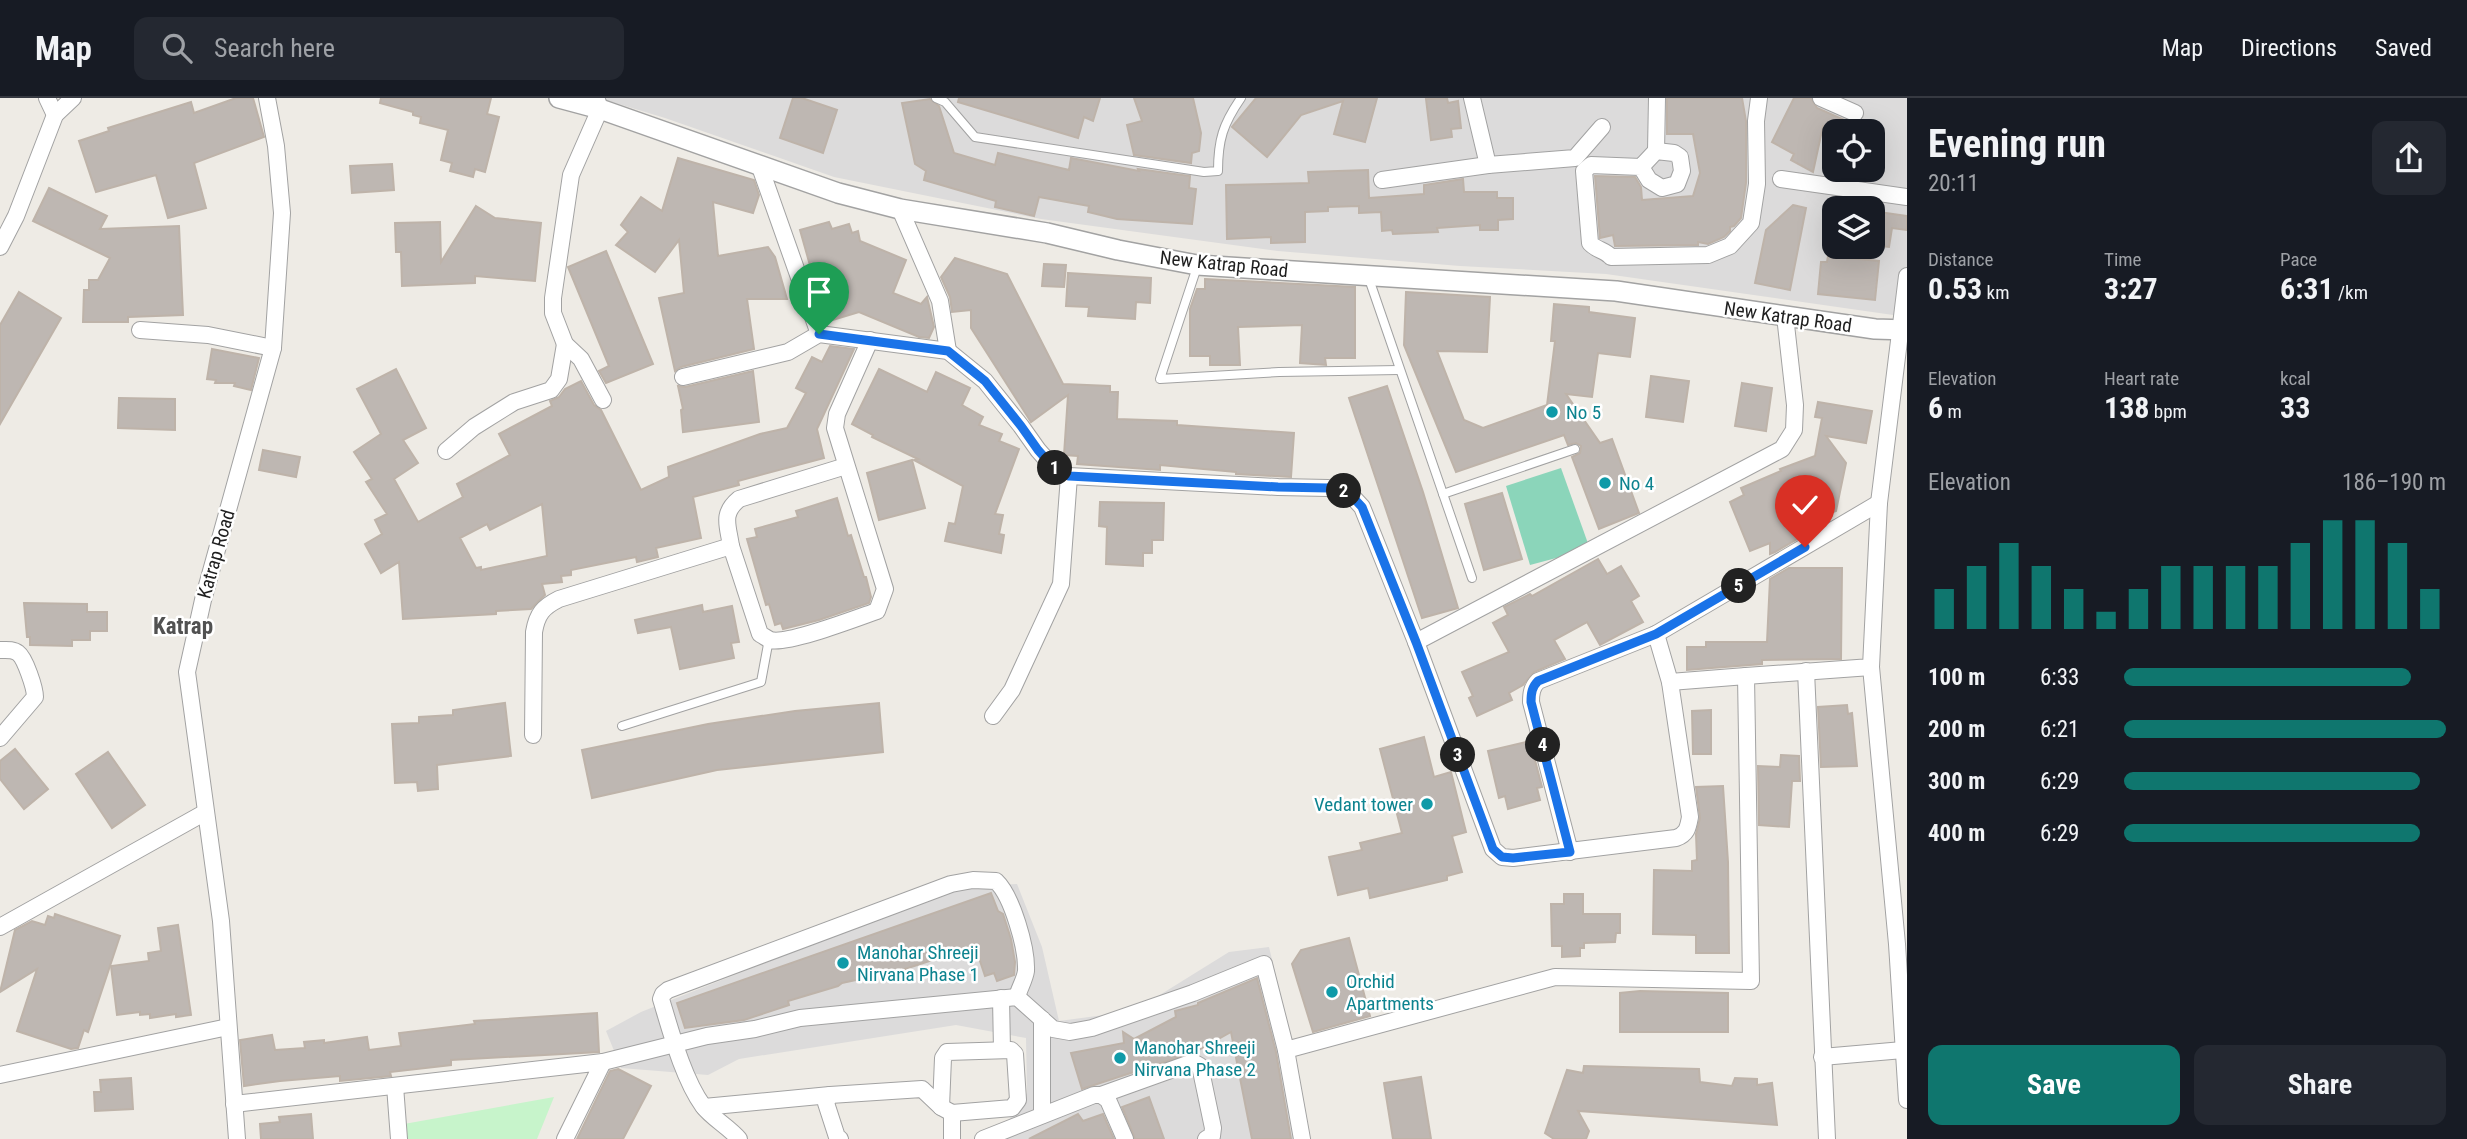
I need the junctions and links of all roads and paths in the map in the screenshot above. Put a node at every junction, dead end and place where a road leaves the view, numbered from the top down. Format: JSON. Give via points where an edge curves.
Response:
{"nodes":[{"id":1,"x":47,"y":98,"type":"edge"},
{"id":2,"x":73,"y":98,"type":"edge"},
{"id":3,"x":267,"y":98,"type":"edge"},
{"id":4,"x":559,"y":98,"type":"edge"},
{"id":5,"x":936,"y":98,"type":"edge"},
{"id":6,"x":1241,"y":98,"type":"edge"},
{"id":7,"x":1472,"y":98,"type":"edge"},
{"id":8,"x":1657,"y":98,"type":"edge"},
{"id":9,"x":1759,"y":98,"type":"edge"},
{"id":10,"x":1821,"y":98,"type":"edge"},
{"id":11,"x":598,"y":104,"type":"edge"},
{"id":12,"x":1855,"y":113,"type":"dead end"},
{"id":13,"x":55,"y":115,"type":"junction"},
{"id":14,"x":1602,"y":127,"type":"dead end"},
{"id":15,"x":1656,"y":151,"type":"junction"},
{"id":16,"x":1488,"y":165,"type":"junction"},
{"id":17,"x":760,"y":167,"type":"junction"},
{"id":18,"x":1641,"y":167,"type":"junction"},
{"id":19,"x":1781,"y":179,"type":"dead end"},
{"id":20,"x":1382,"y":180,"type":"dead end"},
{"id":21,"x":1907,"y":197,"type":"edge"},
{"id":22,"x":900,"y":209,"type":"junction"},
{"id":23,"x":0,"y":247,"type":"edge"},
{"id":24,"x":1197,"y":265,"type":"junction"},
{"id":25,"x":1368,"y":276,"type":"junction"},
{"id":26,"x":1907,"y":276,"type":"edge"},
{"id":27,"x":1785,"y":316,"type":"junction"},
{"id":28,"x":140,"y":330,"type":"dead end"},
{"id":29,"x":1904,"y":331,"type":"edge"},
{"id":30,"x":819,"y":334,"type":"junction"},
{"id":31,"x":870,"y":340,"type":"junction"},
{"id":32,"x":565,"y":344,"type":"junction"},
{"id":33,"x":273,"y":348,"type":"junction"},
{"id":34,"x":948,"y":351,"type":"junction"},
{"id":35,"x":1399,"y":370,"type":"junction"},
{"id":36,"x":683,"y":377,"type":"dead end"},
{"id":37,"x":603,"y":400,"type":"dead end"},
{"id":38,"x":1575,"y":449,"type":"dead end"},
{"id":39,"x":446,"y":450,"type":"dead end"},
{"id":40,"x":846,"y":466,"type":"junction"},
{"id":41,"x":1069,"y":476,"type":"junction"},
{"id":42,"x":1443,"y":494,"type":"junction"},
{"id":43,"x":1879,"y":503,"type":"junction"},
{"id":44,"x":731,"y":546,"type":"junction"},
{"id":45,"x":1472,"y":578,"type":"dead end"},
{"id":46,"x":1656,"y":634,"type":"junction"},
{"id":47,"x":769,"y":639,"type":"junction"},
{"id":48,"x":1416,"y":642,"type":"junction"},
{"id":49,"x":0,"y":650,"type":"edge"},
{"id":50,"x":1871,"y":667,"type":"junction"},
{"id":51,"x":1806,"y":671,"type":"junction"},
{"id":52,"x":1746,"y":676,"type":"junction"},
{"id":53,"x":1670,"y":682,"type":"junction"},
{"id":54,"x":993,"y":716,"type":"dead end"},
{"id":55,"x":622,"y":726,"type":"dead end"},
{"id":56,"x":533,"y":735,"type":"dead end"},
{"id":57,"x":0,"y":738,"type":"edge"},
{"id":58,"x":204,"y":813,"type":"junction"},
{"id":59,"x":1570,"y":852,"type":"junction"},
{"id":60,"x":0,"y":928,"type":"edge"},
{"id":61,"x":1902,"y":943,"type":"edge"},
{"id":62,"x":1009,"y":998,"type":"junction"},
{"id":63,"x":1042,"y":1019,"type":"junction"},
{"id":64,"x":228,"y":1027,"type":"junction"},
{"id":65,"x":674,"y":1044,"type":"junction"},
{"id":66,"x":1002,"y":1050,"type":"junction"},
{"id":67,"x":1286,"y":1050,"type":"junction"},
{"id":68,"x":1903,"y":1050,"type":"junction"},
{"id":69,"x":1822,"y":1057,"type":"junction"},
{"id":70,"x":603,"y":1062,"type":"junction"},
{"id":71,"x":0,"y":1075,"type":"edge"},
{"id":72,"x":395,"y":1086,"type":"junction"},
{"id":73,"x":830,"y":1095,"type":"junction"},
{"id":74,"x":1101,"y":1095,"type":"junction"},
{"id":75,"x":1907,"y":1100,"type":"edge"},
{"id":76,"x":234,"y":1104,"type":"junction"},
{"id":77,"x":704,"y":1107,"type":"junction"},
{"id":78,"x":946,"y":1110,"type":"junction"},
{"id":79,"x":1042,"y":1115,"type":"junction"},
{"id":80,"x":237,"y":1139,"type":"edge"},
{"id":81,"x":399,"y":1139,"type":"edge"},
{"id":82,"x":565,"y":1139,"type":"edge"},
{"id":83,"x":739,"y":1139,"type":"edge"},
{"id":84,"x":840,"y":1139,"type":"edge"},
{"id":85,"x":953,"y":1139,"type":"edge"},
{"id":86,"x":983,"y":1139,"type":"edge"},
{"id":87,"x":1125,"y":1139,"type":"edge"},
{"id":88,"x":1206,"y":1139,"type":"edge"},
{"id":89,"x":1302,"y":1139,"type":"edge"},
{"id":90,"x":1827,"y":1139,"type":"edge"}],
"edges":[{"from":1,"to":13,"type":"street"},
{"from":2,"to":13,"type":"street"},
{"from":3,"to":33,"type":"street","name":"Katrap Road","via":[[282,213]]},
{"from":4,"to":11,"type":"street","name":"New Katrap Road"},
{"from":5,"to":6,"type":"lane","via":[[945,102],[975,137],[1218,172],[1219,141]]},
{"from":7,"to":16,"type":"street"},
{"from":8,"to":15,"type":"street"},
{"from":9,"to":18,"type":"street","via":[[1754,212],[1751,223],[1730,246],[1708,255],[1611,257],[1594,247],[1584,171],[1591,165]]},
{"from":10,"to":12,"type":"street"},
{"from":11,"to":17,"type":"street","name":"New Katrap Road"},
{"from":11,"to":32,"type":"street","via":[[571,175],[553,298],[552,313]]},
{"from":13,"to":23,"type":"street"},
{"from":14,"to":16,"type":"street","via":[[1575,159]]},
{"from":15,"to":18,"type":"street"},
{"from":15,"to":18,"type":"street","via":[[1680,157],[1682,171],[1677,184],[1662,188],[1649,180]]},
{"from":16,"to":20,"type":"street"},
{"from":17,"to":22,"type":"street","name":"New Katrap Road"},
{"from":17,"to":30,"type":"street"},
{"from":19,"to":21,"type":"street"},
{"from":22,"to":24,"type":"street","name":"New Katrap Road","via":[[1047,233]]},
{"from":22,"to":34,"type":"street","via":[[940,301]]},
{"from":24,"to":25,"type":"street","name":"New Katrap Road"},
{"from":24,"to":35,"type":"lane","via":[[1160,379]]},
{"from":25,"to":27,"type":"street","name":"New Katrap Road","via":[[1616,292]]},
{"from":25,"to":35,"type":"lane"},
{"from":26,"to":29,"type":"street"},
{"from":27,"to":29,"type":"street","name":"New Katrap Road"},
{"from":27,"to":48,"type":"street","via":[[1796,405],[1794,430],[1782,449]]},
{"from":28,"to":33,"type":"street","via":[[208,335]]},
{"from":29,"to":43,"type":"street"},
{"from":30,"to":31,"type":"street"},
{"from":30,"to":36,"type":"street","via":[[788,352]]},
{"from":31,"to":34,"type":"street"},
{"from":31,"to":40,"type":"street","via":[[837,414],[835,428]]},
{"from":32,"to":37,"type":"street","via":[[581,359]]},
{"from":32,"to":39,"type":"street","via":[[559,379],[551,390],[514,402]]},
{"from":33,"to":58,"type":"street","name":"Katrap Road","via":[[187,672]]},
{"from":34,"to":41,"type":"street","via":[[985,381],[1053,467]]},
{"from":35,"to":42,"type":"lane"},
{"from":38,"to":42,"type":"lane"},
{"from":40,"to":44,"type":"street","via":[[739,499],[729,507],[727,517]]},
{"from":40,"to":47,"type":"street","via":[[886,589],[882,602],[877,611],[823,629]]},
{"from":41,"to":48,"type":"street","via":[[1348,492],[1362,507]]},
{"from":41,"to":54,"type":"street","via":[[1061,584],[1012,690]]},
{"from":42,"to":45,"type":"lane"},
{"from":43,"to":46,"type":"street"},
{"from":43,"to":50,"type":"street"},
{"from":44,"to":47,"type":"street","via":[[760,634]]},
{"from":44,"to":56,"type":"street","via":[[544,606],[534,632]]},
{"from":46,"to":53,"type":"street"},
{"from":46,"to":59,"type":"street","via":[[1538,681],[1531,692]]},
{"from":47,"to":55,"type":"lane","via":[[761,682]]},
{"from":48,"to":59,"type":"street","via":[[1493,849],[1502,857],[1513,858]]},
{"from":49,"to":57,"type":"street","via":[[21,657],[35,697]]},
{"from":50,"to":51,"type":"street"},
{"from":50,"to":61,"type":"street"},
{"from":51,"to":52,"type":"street"},
{"from":51,"to":69,"type":"street"},
{"from":52,"to":53,"type":"street"},
{"from":52,"to":67,"type":"street","via":[[1751,981],[1555,977]]},
{"from":53,"to":59,"type":"street","via":[[1688,829],[1676,838]]},
{"from":58,"to":60,"type":"street"},
{"from":58,"to":64,"type":"street","name":"Katrap Road","via":[[220,921]]},
{"from":61,"to":68,"type":"street"},
{"from":62,"to":63,"type":"street"},
{"from":62,"to":65,"type":"street","via":[[800,1018]]},
{"from":62,"to":65,"type":"street","via":[[1026,972],[1021,940],[1006,894],[996,881],[973,880],[950,884],[668,990],[661,999]]},
{"from":62,"to":66,"type":"street"},
{"from":63,"to":67,"type":"street","via":[[1053,1029],[1092,1028],[1264,964]]},
{"from":63,"to":79,"type":"street"},
{"from":64,"to":71,"type":"street"},
{"from":64,"to":76,"type":"street","name":"Katrap Road"},
{"from":65,"to":70,"type":"street"},
{"from":65,"to":77,"type":"street"},
{"from":66,"to":78,"type":"street","via":[[947,1052],[943,1058]]},
{"from":66,"to":78,"type":"street","via":[[1011,1050],[1017,1060],[1018,1100],[1012,1108]]},
{"from":67,"to":89,"type":"street"},
{"from":68,"to":69,"type":"street"},
{"from":68,"to":75,"type":"street"},
{"from":69,"to":90,"type":"street"},
{"from":70,"to":72,"type":"street"},
{"from":70,"to":82,"type":"street"},
{"from":72,"to":76,"type":"street"},
{"from":72,"to":81,"type":"street"},
{"from":73,"to":77,"type":"street"},
{"from":73,"to":78,"type":"street","via":[[922,1089]]},
{"from":73,"to":84,"type":"street","via":[[826,1103]]},
{"from":74,"to":79,"type":"street"},
{"from":74,"to":87,"type":"street","via":[[1108,1100]]},
{"from":74,"to":88,"type":"street","via":[[1194,1062],[1200,1066],[1213,1128]]},
{"from":76,"to":80,"type":"street","name":"Katrap Road"},
{"from":77,"to":83,"type":"street"},
{"from":78,"to":85,"type":"street"},
{"from":79,"to":86,"type":"street"}]}
